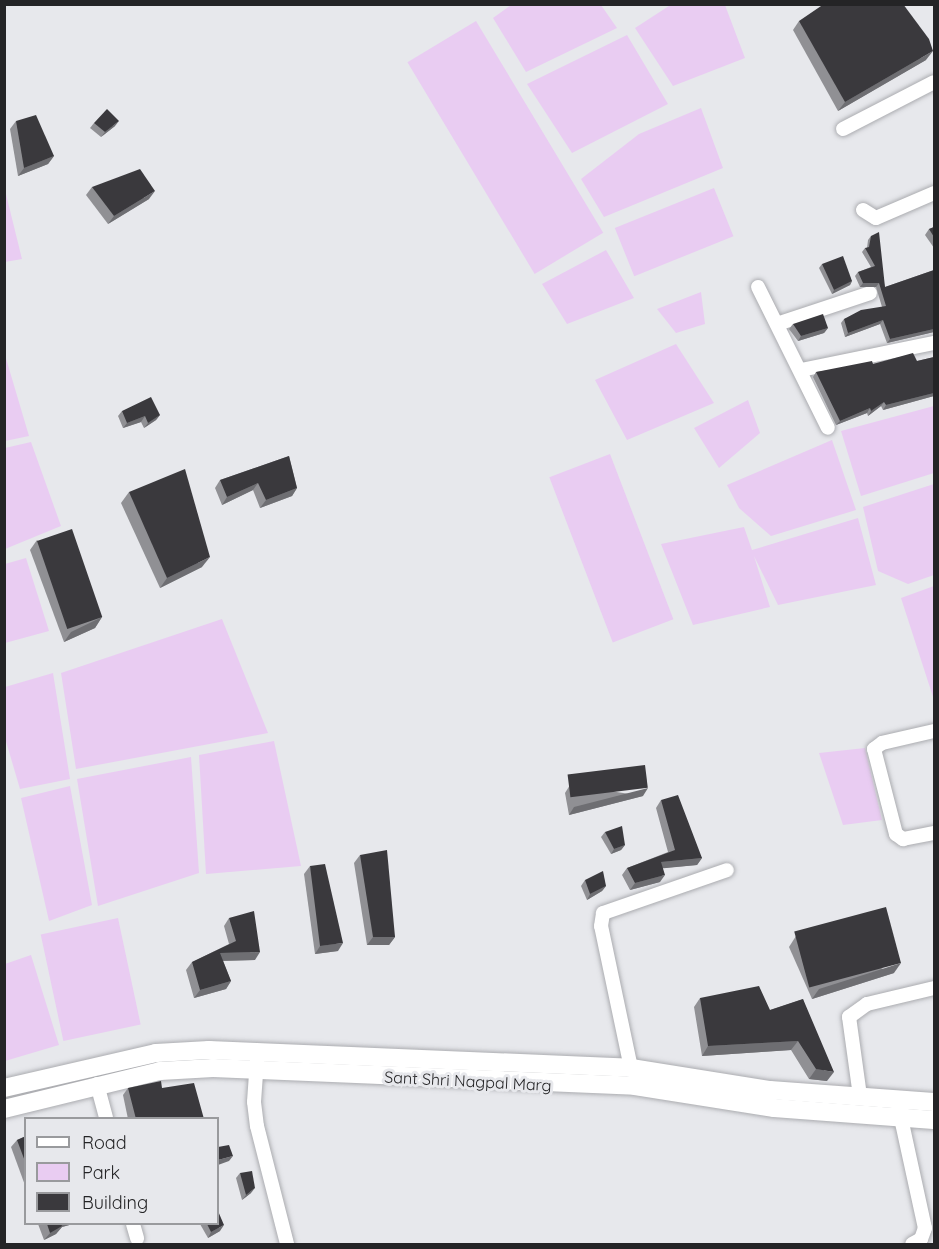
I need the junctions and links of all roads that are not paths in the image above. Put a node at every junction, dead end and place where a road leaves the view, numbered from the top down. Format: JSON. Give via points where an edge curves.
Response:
{"nodes":[{"id":1,"x":934,"y":82,"type":"edge"},
{"id":2,"x":843,"y":129,"type":"dead end"},
{"id":3,"x":934,"y":193,"type":"edge"},
{"id":4,"x":863,"y":210,"type":"dead end"},
{"id":5,"x":758,"y":287,"type":"dead end"},
{"id":6,"x":870,"y":293,"type":"dead end"},
{"id":7,"x":777,"y":324,"type":"junction"},
{"id":8,"x":934,"y":343,"type":"edge"},
{"id":9,"x":801,"y":370,"type":"junction"},
{"id":10,"x":828,"y":428,"type":"dead end"},
{"id":11,"x":934,"y":731,"type":"edge"},
{"id":12,"x":934,"y":834,"type":"edge"},
{"id":13,"x":727,"y":870,"type":"dead end"},
{"id":14,"x":934,"y":988,"type":"edge"},
{"id":15,"x":258,"y":1052,"type":"junction"},
{"id":16,"x":631,"y":1068,"type":"junction"},
{"id":17,"x":255,"y":1071,"type":"junction"},
{"id":18,"x":97,"y":1084,"type":"junction"},
{"id":19,"x":4,"y":1088,"type":"edge"},
{"id":20,"x":860,"y":1096,"type":"junction"},
{"id":21,"x":934,"y":1102,"type":"edge"},
{"id":22,"x":899,"y":1108,"type":"junction"},
{"id":23,"x":4,"y":1109,"type":"edge"},
{"id":24,"x":105,"y":1117,"type":"edge"},
{"id":25,"x":934,"y":1120,"type":"edge"},
{"id":26,"x":133,"y":1225,"type":"edge"},
{"id":27,"x":137,"y":1238,"type":"dead end"},
{"id":28,"x":287,"y":1245,"type":"edge"},
{"id":29,"x":912,"y":1245,"type":"edge"}],
"edges":[{"from":1,"to":2,"type":"street"},
{"from":3,"to":4,"type":"street","via":[[876,218]]},
{"from":5,"to":7,"type":"street"},
{"from":6,"to":7,"type":"street"},
{"from":7,"to":9,"type":"street"},
{"from":8,"to":9,"type":"street"},
{"from":9,"to":10,"type":"street"},
{"from":11,"to":12,"type":"street","via":[[882,743],[874,749],[897,836],[903,839]]},
{"from":13,"to":16,"type":"street","via":[[603,913],[601,926]]},
{"from":14,"to":20,"type":"street","via":[[867,1004],[853,1012],[848,1022]]},
{"from":15,"to":16,"type":"street","name":"Sant Shri Nagpal Marg"},
{"from":15,"to":17,"type":"street"},
{"from":15,"to":19,"type":"street","name":"Sant Shri Nagpal Marg","via":[[156,1053]]},
{"from":16,"to":20,"type":"street","name":"Sant Shri Nagpal Marg","via":[[770,1090]]},
{"from":17,"to":18,"type":"street","name":"Sant Shri Nagpal Marg","via":[[160,1071]]},
{"from":17,"to":22,"type":"street","name":"Sant Shri Nagpal Marg","via":[[635,1086],[774,1108]]},
{"from":17,"to":28,"type":"street","via":[[256,1126]]},
{"from":18,"to":23,"type":"street","name":"Sant Shri Nagpal Marg"},
{"from":18,"to":24,"type":"street"},
{"from":20,"to":22,"type":"street","name":"Sant Shri Nagpal Marg"},
{"from":21,"to":22,"type":"street","name":"Sant Shri Nagpal Marg"},
{"from":22,"to":25,"type":"street","name":"Sant Shri Nagpal Marg"},
{"from":22,"to":29,"type":"street","via":[[925,1228],[921,1239]]},
{"from":26,"to":27,"type":"street"}]}
